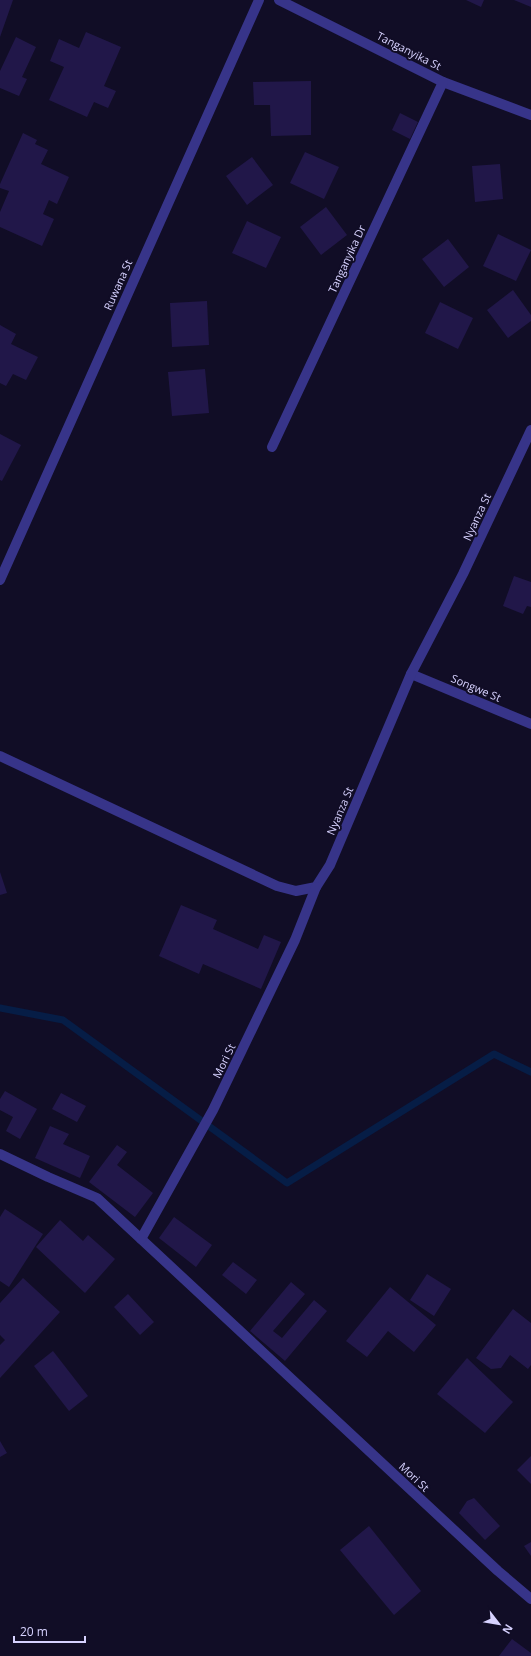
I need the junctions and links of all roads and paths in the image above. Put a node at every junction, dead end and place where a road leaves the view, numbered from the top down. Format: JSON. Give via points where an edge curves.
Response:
{"nodes":[{"id":1,"x":259,"y":0,"type":"edge"},
{"id":2,"x":279,"y":0,"type":"edge"},
{"id":3,"x":443,"y":82,"type":"junction"},
{"id":4,"x":531,"y":115,"type":"edge"},
{"id":5,"x":531,"y":430,"type":"edge"},
{"id":6,"x":272,"y":447,"type":"dead end"},
{"id":7,"x":0,"y":580,"type":"edge"},
{"id":8,"x":411,"y":674,"type":"junction"},
{"id":9,"x":531,"y":724,"type":"edge"},
{"id":10,"x":0,"y":756,"type":"edge"},
{"id":11,"x":316,"y":887,"type":"junction"},
{"id":12,"x":0,"y":1154,"type":"edge"},
{"id":13,"x":141,"y":1239,"type":"junction"},
{"id":14,"x":531,"y":1599,"type":"edge"}],
"edges":[{"from":1,"to":7,"type":"street","name":"Ruwana St"},
{"from":2,"to":3,"type":"street","name":"Tanganyika St"},
{"from":3,"to":4,"type":"street","name":"Tanganyika St"},
{"from":3,"to":6,"type":"street","name":"Tanganyika Dr"},
{"from":5,"to":8,"type":"street","name":"Nyanza St","via":[[463,574]]},
{"from":8,"to":9,"type":"street","name":"Songwe St"},
{"from":8,"to":11,"type":"street","name":"Nyanza St","via":[[330,865]]},
{"from":10,"to":11,"type":"street","via":[[277,886],[296,891]]},
{"from":11,"to":13,"type":"street","name":"Mori St","via":[[295,940],[214,1110]]},
{"from":12,"to":13,"type":"street","name":"Mori St","via":[[48,1178],[97,1198]]},
{"from":13,"to":14,"type":"street","name":"Mori St","via":[[281,1371]]}]}
